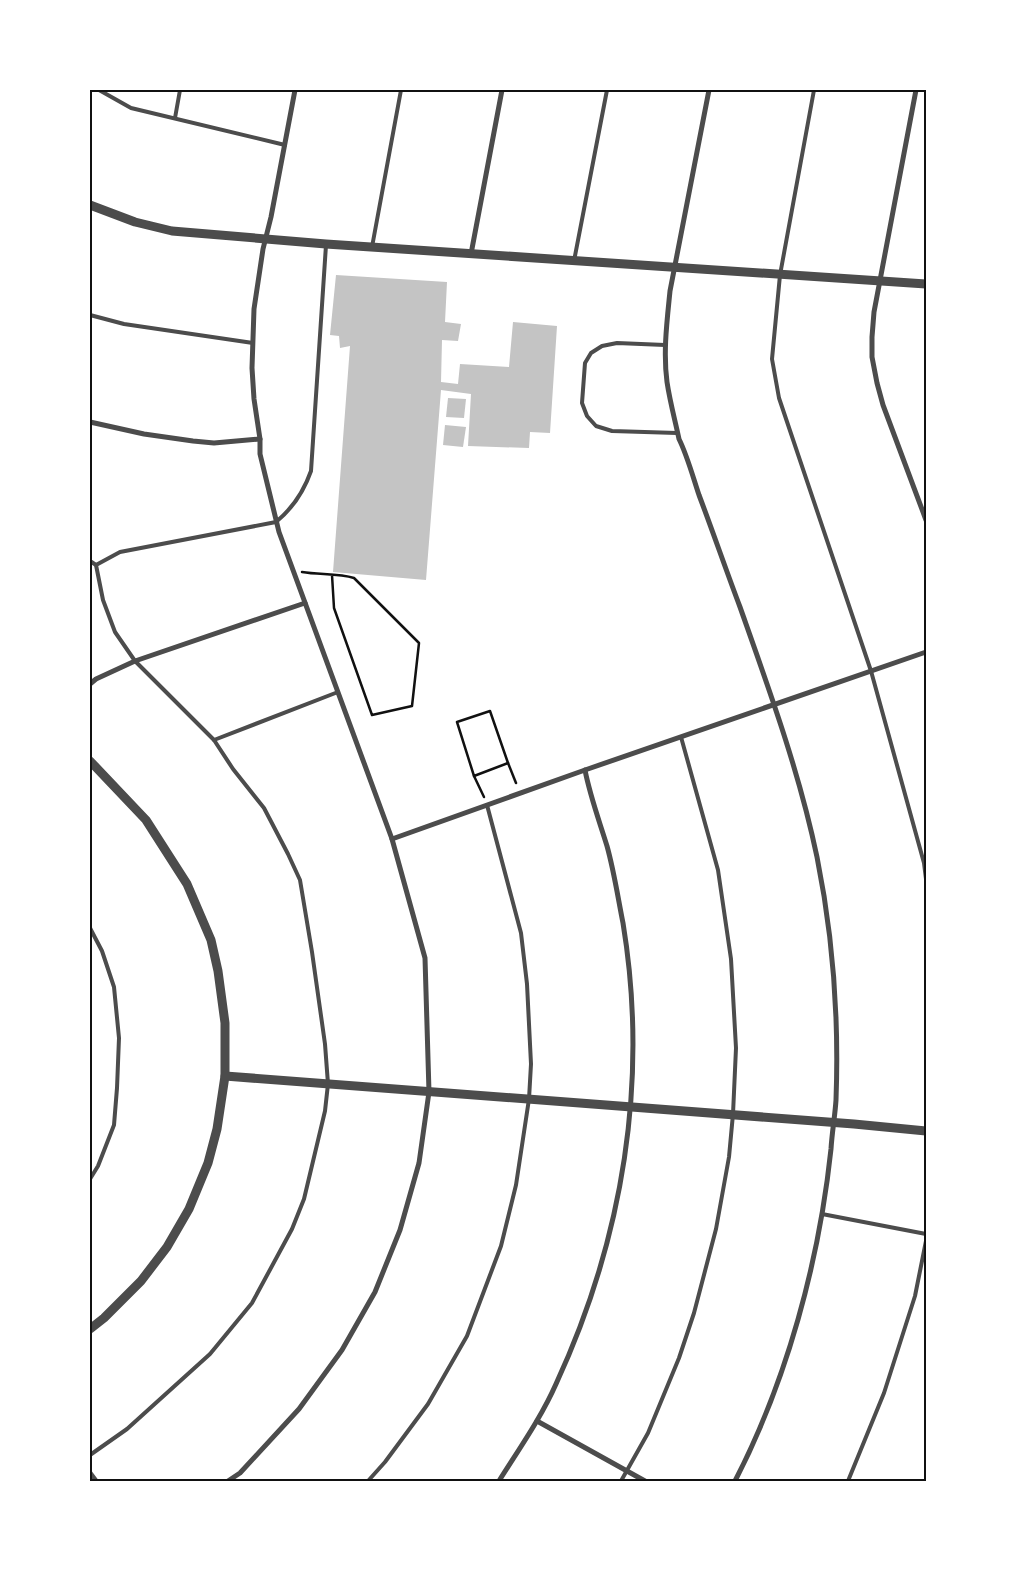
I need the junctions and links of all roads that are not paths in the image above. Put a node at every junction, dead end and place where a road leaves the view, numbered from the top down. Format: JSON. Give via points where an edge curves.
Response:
{"nodes":[{"id":1,"x":98,"y":90,"type":"edge"},
{"id":2,"x":180,"y":90,"type":"edge"},
{"id":3,"x":295,"y":90,"type":"edge"},
{"id":4,"x":401,"y":90,"type":"edge"},
{"id":5,"x":502,"y":90,"type":"edge"},
{"id":6,"x":607,"y":90,"type":"edge"},
{"id":7,"x":709,"y":90,"type":"edge"},
{"id":8,"x":814,"y":90,"type":"edge"},
{"id":9,"x":916,"y":90,"type":"edge"},
{"id":10,"x":175,"y":118,"type":"junction"},
{"id":11,"x":284,"y":145,"type":"junction"},
{"id":12,"x":90,"y":205,"type":"edge"},
{"id":13,"x":266,"y":239,"type":"junction"},
{"id":14,"x":326,"y":244,"type":"junction"},
{"id":15,"x":372,"y":247,"type":"junction"},
{"id":16,"x":471,"y":254,"type":"junction"},
{"id":17,"x":574,"y":261,"type":"junction"},
{"id":18,"x":675,"y":268,"type":"junction"},
{"id":19,"x":780,"y":275,"type":"junction"},
{"id":20,"x":880,"y":281,"type":"junction"},
{"id":21,"x":926,"y":284,"type":"edge"},
{"id":22,"x":90,"y":315,"type":"edge"},
{"id":23,"x":253,"y":342,"type":"junction"},
{"id":24,"x":665,"y":345,"type":"junction"},
{"id":25,"x":90,"y":422,"type":"edge"},
{"id":26,"x":677,"y":433,"type":"junction"},
{"id":27,"x":260,"y":440,"type":"junction"},
{"id":28,"x":926,"y":520,"type":"edge"},
{"id":29,"x":276,"y":522,"type":"junction"},
{"id":30,"x":90,"y":561,"type":"edge"},
{"id":31,"x":96,"y":565,"type":"junction"},
{"id":32,"x":305,"y":603,"type":"junction"},
{"id":33,"x":926,"y":652,"type":"edge"},
{"id":34,"x":135,"y":661,"type":"junction"},
{"id":35,"x":871,"y":671,"type":"junction"},
{"id":36,"x":90,"y":684,"type":"edge"},
{"id":37,"x":338,"y":692,"type":"junction"},
{"id":38,"x":775,"y":705,"type":"junction"},
{"id":39,"x":681,"y":737,"type":"junction"},
{"id":40,"x":214,"y":740,"type":"junction"},
{"id":41,"x":90,"y":761,"type":"edge"},
{"id":42,"x":585,"y":770,"type":"junction"},
{"id":43,"x":487,"y":805,"type":"junction"},
{"id":44,"x":392,"y":839,"type":"junction"},
{"id":45,"x":926,"y":879,"type":"edge"},
{"id":46,"x":90,"y":928,"type":"edge"},
{"id":47,"x":225,"y":1076,"type":"junction"},
{"id":48,"x":328,"y":1084,"type":"junction"},
{"id":49,"x":429,"y":1092,"type":"junction"},
{"id":50,"x":529,"y":1099,"type":"junction"},
{"id":51,"x":630,"y":1107,"type":"junction"},
{"id":52,"x":733,"y":1114,"type":"junction"},
{"id":53,"x":833,"y":1122,"type":"junction"},
{"id":54,"x":926,"y":1131,"type":"edge"},
{"id":55,"x":90,"y":1179,"type":"edge"},
{"id":56,"x":822,"y":1214,"type":"junction"},
{"id":57,"x":926,"y":1234,"type":"edge"},
{"id":58,"x":926,"y":1241,"type":"edge"},
{"id":59,"x":90,"y":1329,"type":"edge"},
{"id":60,"x":536,"y":1421,"type":"junction"},
{"id":61,"x":90,"y":1455,"type":"edge"},
{"id":62,"x":628,"y":1471,"type":"junction"},
{"id":63,"x":90,"y":1473,"type":"edge"},
{"id":64,"x":96,"y":1481,"type":"edge"},
{"id":65,"x":228,"y":1481,"type":"edge"},
{"id":66,"x":368,"y":1481,"type":"edge"},
{"id":67,"x":499,"y":1481,"type":"edge"},
{"id":68,"x":621,"y":1481,"type":"edge"},
{"id":69,"x":646,"y":1481,"type":"edge"},
{"id":70,"x":734,"y":1481,"type":"edge"},
{"id":71,"x":848,"y":1481,"type":"edge"}],
"edges":[{"from":1,"to":10,"type":"lane","via":[[131,108]]},
{"from":2,"to":10,"type":"lane"},
{"from":3,"to":11,"type":"street"},
{"from":4,"to":15,"type":"lane"},
{"from":5,"to":16,"type":"street"},
{"from":6,"to":17,"type":"lane"},
{"from":7,"to":18,"type":"street"},
{"from":8,"to":19,"type":"lane"},
{"from":9,"to":20,"type":"street"},
{"from":10,"to":11,"type":"lane"},
{"from":11,"to":13,"type":"street"},
{"from":12,"to":13,"type":"street","via":[[135,222],[172,231]]},
{"from":13,"to":14,"type":"street"},
{"from":13,"to":23,"type":"street","via":[[254,309]]},
{"from":14,"to":15,"type":"street"},
{"from":14,"to":29,"type":"lane","via":[[311,471],[305,487],[287,513]]},
{"from":15,"to":16,"type":"street"},
{"from":16,"to":17,"type":"street"},
{"from":17,"to":18,"type":"street"},
{"from":18,"to":19,"type":"street"},
{"from":18,"to":24,"type":"street"},
{"from":19,"to":20,"type":"street"},
{"from":19,"to":35,"type":"lane","via":[[772,359],[779,398]]},
{"from":20,"to":21,"type":"street"},
{"from":20,"to":28,"type":"street","via":[[872,337],[877,383]]},
{"from":22,"to":23,"type":"lane","via":[[124,324]]},
{"from":23,"to":27,"type":"street","via":[[254,399]]},
{"from":24,"to":26,"type":"street","via":[[669,396]]},
{"from":24,"to":26,"type":"lane","via":[[617,344],[602,346],[591,353],[585,363],[582,403],[596,426],[612,431]]},
{"from":25,"to":27,"type":"street","via":[[193,441]]},
{"from":26,"to":38,"type":"street"},
{"from":27,"to":29,"type":"street","via":[[260,454]]},
{"from":29,"to":31,"type":"lane","via":[[120,552]]},
{"from":29,"to":32,"type":"street"},
{"from":30,"to":31,"type":"lane"},
{"from":31,"to":34,"type":"lane","via":[[103,600],[115,632]]},
{"from":32,"to":34,"type":"street"},
{"from":32,"to":37,"type":"street"},
{"from":33,"to":35,"type":"street"},
{"from":34,"to":36,"type":"street"},
{"from":34,"to":40,"type":"lane"},
{"from":35,"to":38,"type":"street"},
{"from":35,"to":45,"type":"lane"},
{"from":37,"to":40,"type":"lane"},
{"from":37,"to":44,"type":"street"},
{"from":38,"to":39,"type":"street"},
{"from":38,"to":53,"type":"street","via":[[804,801],[827,916],[836,1045]]},
{"from":39,"to":42,"type":"street"},
{"from":39,"to":52,"type":"lane","via":[[718,870],[731,959],[736,1048]]},
{"from":40,"to":48,"type":"lane","via":[[264,808],[300,880]]},
{"from":41,"to":47,"type":"street","via":[[146,820],[187,884],[210,940],[218,971],[225,1023]]},
{"from":42,"to":43,"type":"street"},
{"from":42,"to":51,"type":"street","via":[[610,857],[627,951],[632,1032]]},
{"from":43,"to":44,"type":"street"},
{"from":43,"to":50,"type":"lane","via":[[521,932],[531,1064]]},
{"from":44,"to":49,"type":"street","via":[[425,958]]},
{"from":46,"to":55,"type":"lane","via":[[114,987],[119,1038],[114,1125]]},
{"from":47,"to":48,"type":"street"},
{"from":47,"to":59,"type":"street","via":[[208,1163],[189,1209],[167,1248],[141,1282]]},
{"from":48,"to":49,"type":"street"},
{"from":48,"to":61,"type":"lane","via":[[325,1111],[304,1199],[292,1229],[252,1303],[210,1354],[127,1429]]},
{"from":49,"to":50,"type":"street"},
{"from":49,"to":65,"type":"street","via":[[419,1163],[400,1230],[375,1292],[342,1350],[299,1409],[240,1473]]},
{"from":50,"to":51,"type":"street"},
{"from":50,"to":66,"type":"lane","via":[[516,1185],[501,1246],[467,1336],[428,1404]]},
{"from":51,"to":52,"type":"street"},
{"from":51,"to":60,"type":"street","via":[[624,1164],[600,1271],[575,1342]]},
{"from":52,"to":53,"type":"street"},
{"from":52,"to":62,"type":"lane","via":[[716,1229],[694,1313],[679,1358]]},
{"from":53,"to":54,"type":"street"},
{"from":53,"to":56,"type":"street"},
{"from":56,"to":57,"type":"lane"},
{"from":56,"to":70,"type":"street","via":[[814,1258],[786,1356],[769,1404]]},
{"from":58,"to":71,"type":"lane","via":[[915,1296],[884,1393]]},
{"from":60,"to":62,"type":"street"},
{"from":60,"to":67,"type":"street"},
{"from":62,"to":68,"type":"lane"},
{"from":62,"to":69,"type":"street"},
{"from":63,"to":64,"type":"street"}]}
